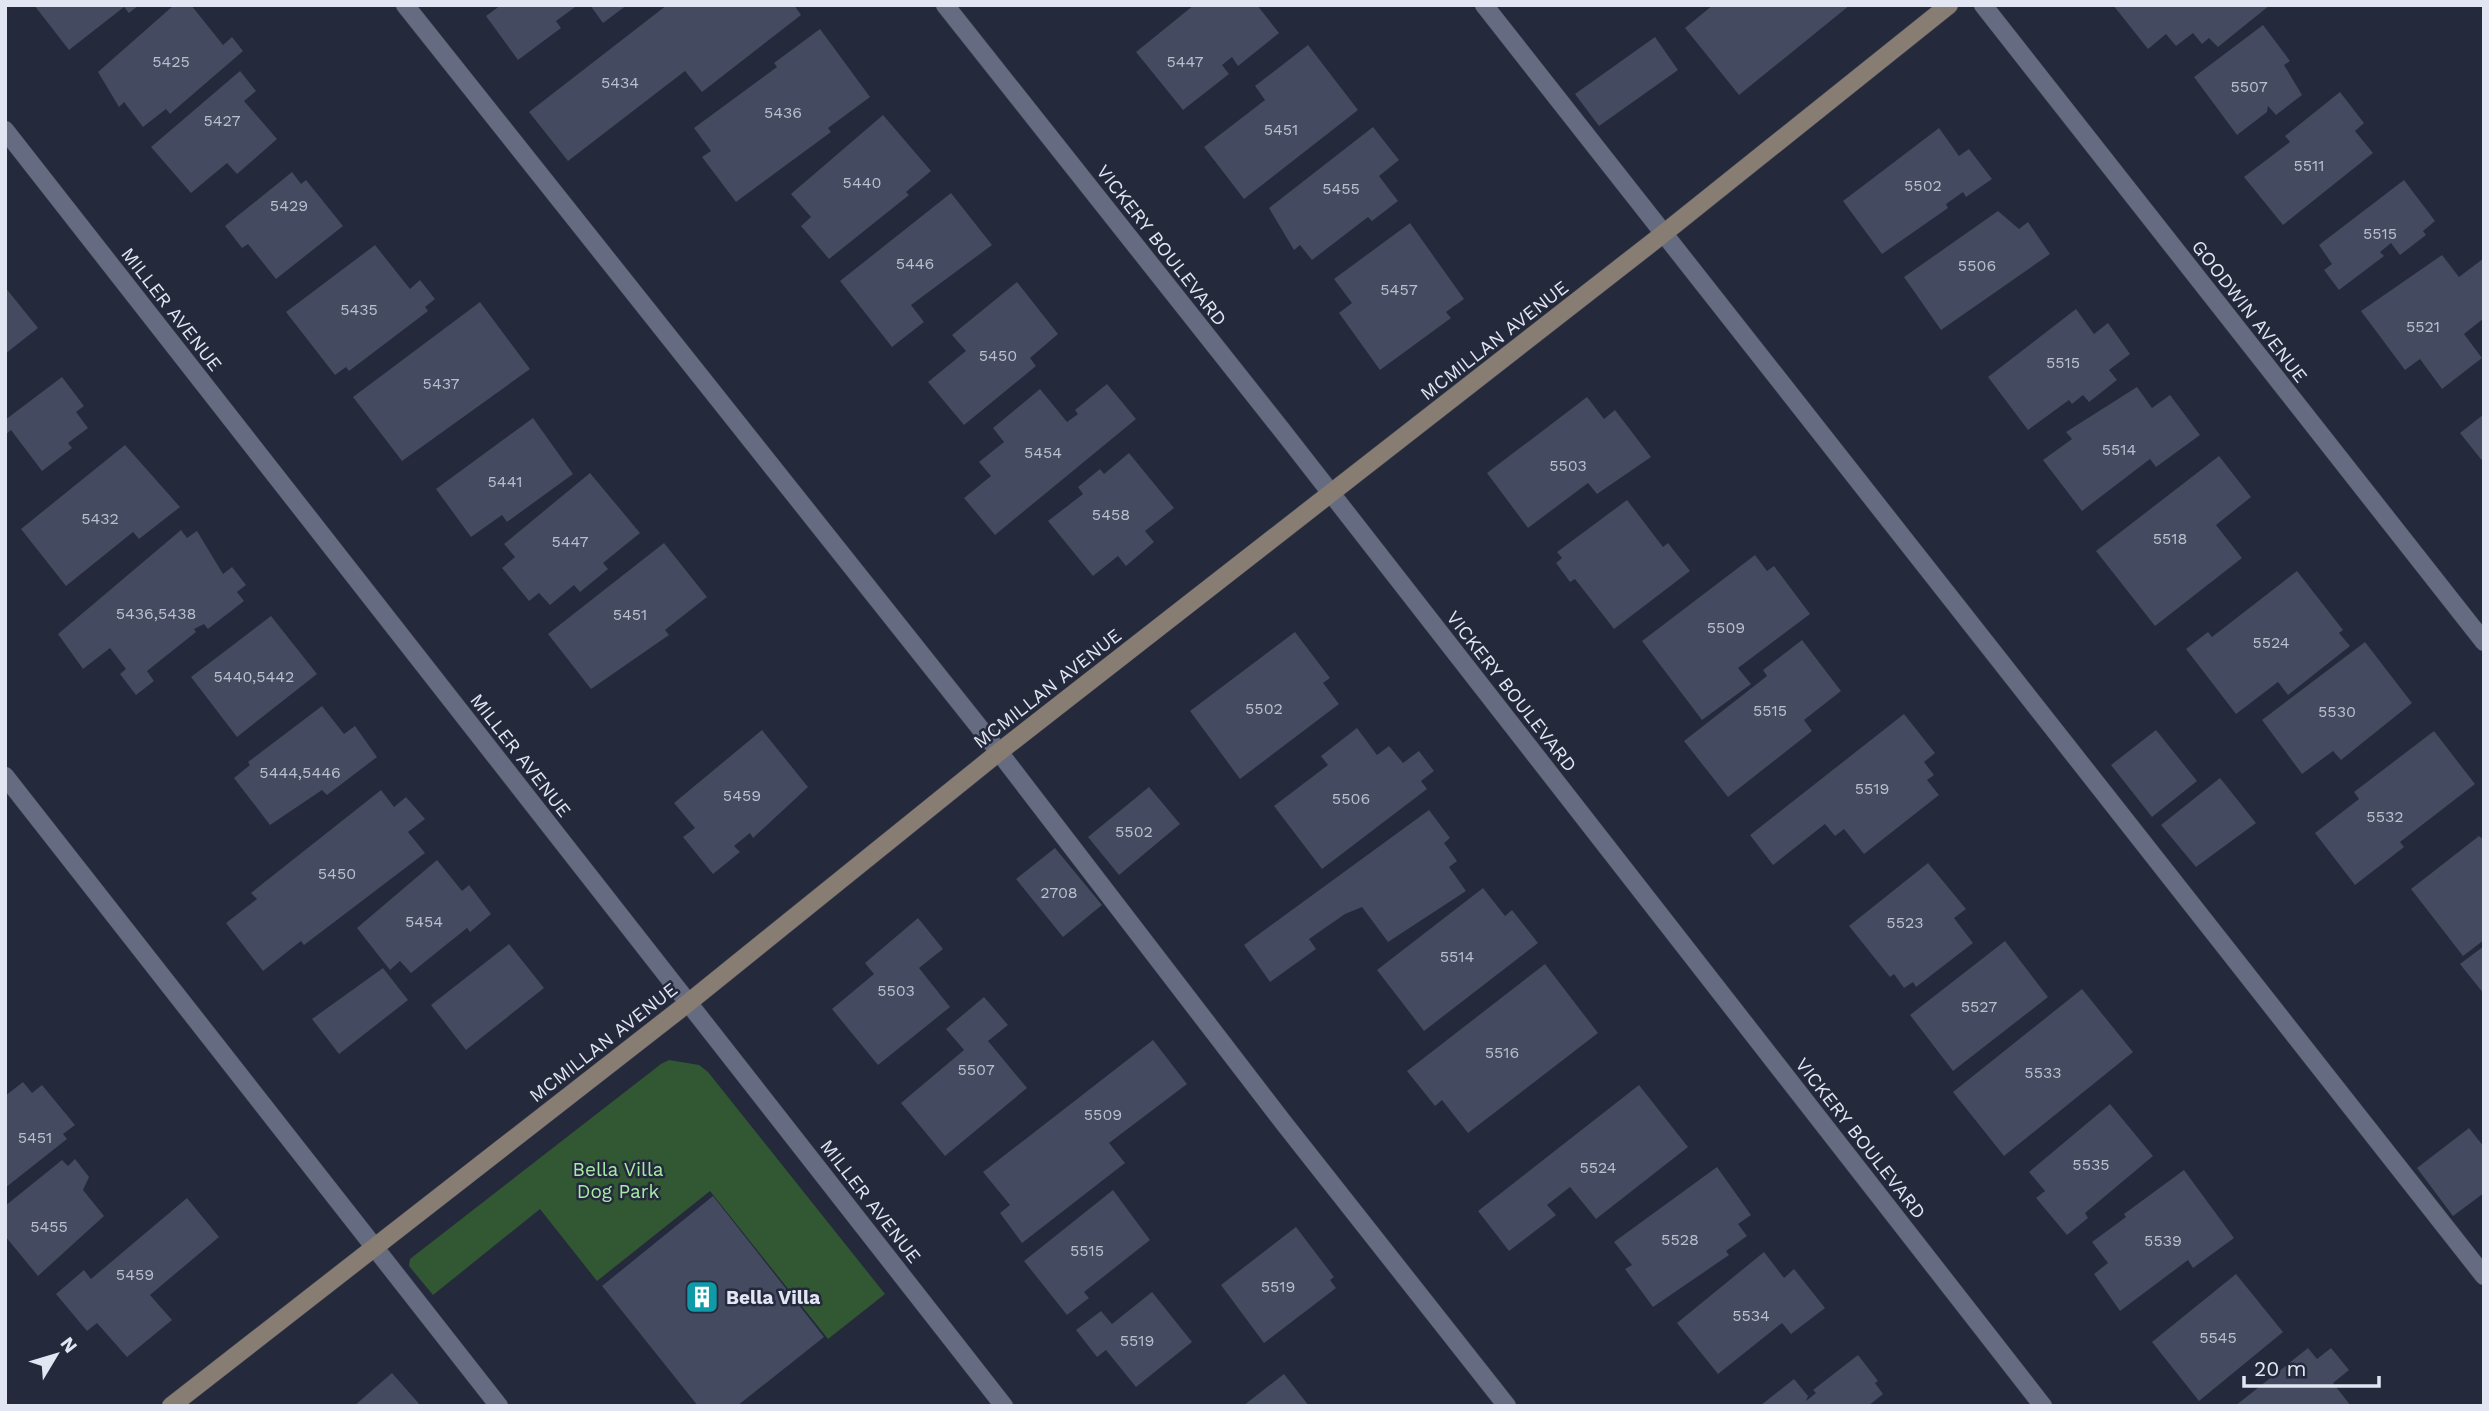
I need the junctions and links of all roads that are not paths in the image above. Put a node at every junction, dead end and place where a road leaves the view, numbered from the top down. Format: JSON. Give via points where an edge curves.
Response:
{"nodes":[{"id":1,"x":405,"y":5,"type":"edge"},
{"id":2,"x":945,"y":5,"type":"edge"},
{"id":3,"x":1484,"y":5,"type":"edge"},
{"id":4,"x":1949,"y":5,"type":"edge"},
{"id":5,"x":1983,"y":5,"type":"edge"},
{"id":6,"x":5,"y":130,"type":"edge"},
{"id":7,"x":1663,"y":233,"type":"junction"},
{"id":8,"x":1331,"y":493,"type":"junction"},
{"id":9,"x":2484,"y":642,"type":"edge"},
{"id":10,"x":999,"y":752,"type":"junction"},
{"id":11,"x":5,"y":776,"type":"edge"},
{"id":12,"x":688,"y":1003,"type":"junction"},
{"id":13,"x":374,"y":1247,"type":"junction"},
{"id":14,"x":2484,"y":1276,"type":"edge"},
{"id":15,"x":171,"y":1406,"type":"edge"},
{"id":16,"x":499,"y":1406,"type":"edge"},
{"id":17,"x":1004,"y":1406,"type":"edge"},
{"id":18,"x":1507,"y":1406,"type":"edge"},
{"id":19,"x":2043,"y":1406,"type":"edge"}],
"edges":[{"from":1,"to":10,"type":"street"},
{"from":2,"to":8,"type":"street","name":"VICKERY BOULEVARD"},
{"from":3,"to":7,"type":"street"},
{"from":4,"to":7,"type":"street","name":"MCMILLAN AVENUE"},
{"from":5,"to":9,"type":"street","name":"GOODWIN AVENUE"},
{"from":6,"to":12,"type":"street","name":"MILLER AVENUE"},
{"from":7,"to":8,"type":"street","name":"MCMILLAN AVENUE"},
{"from":7,"to":14,"type":"street"},
{"from":8,"to":10,"type":"street","name":"MCMILLAN AVENUE"},
{"from":8,"to":19,"type":"street","name":"VICKERY BOULEVARD"},
{"from":10,"to":12,"type":"street","name":"MCMILLAN AVENUE"},
{"from":10,"to":18,"type":"street"},
{"from":11,"to":13,"type":"street"},
{"from":12,"to":13,"type":"street","name":"MCMILLAN AVENUE"},
{"from":12,"to":17,"type":"street","name":"MILLER AVENUE"},
{"from":13,"to":15,"type":"street","name":"MCMILLAN AVENUE"},
{"from":13,"to":16,"type":"street"}]}
